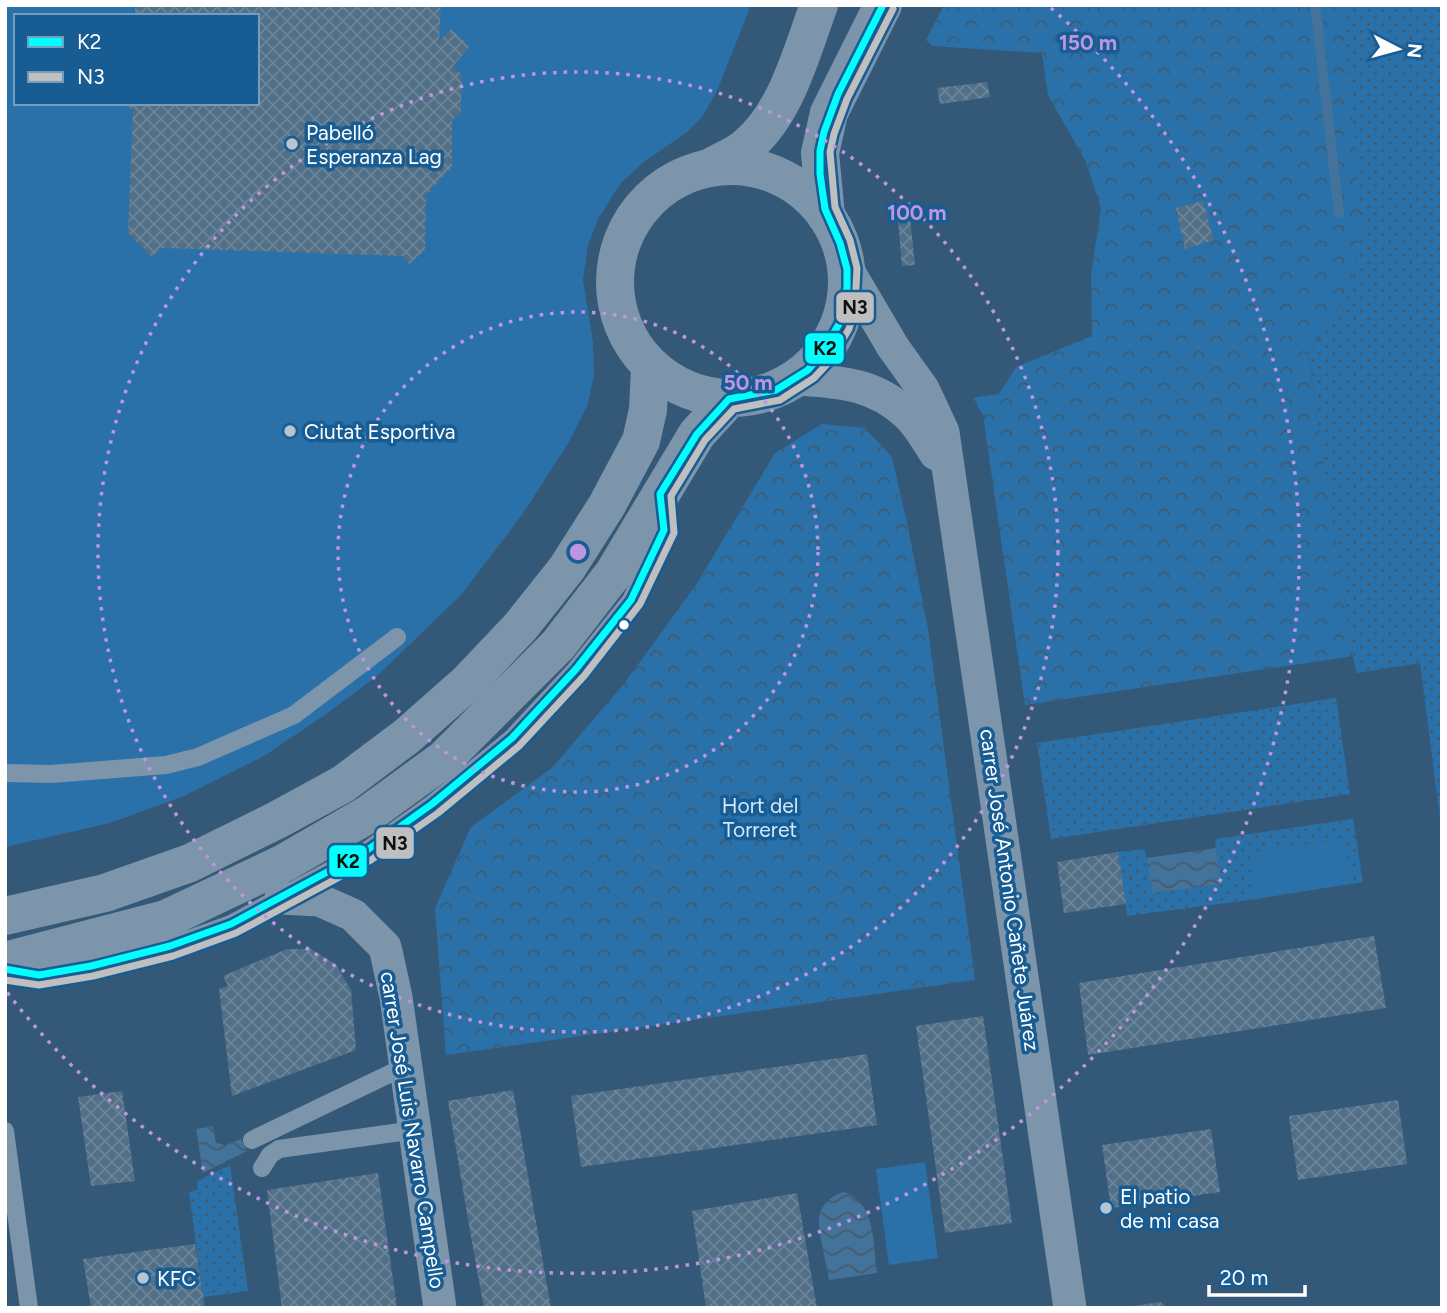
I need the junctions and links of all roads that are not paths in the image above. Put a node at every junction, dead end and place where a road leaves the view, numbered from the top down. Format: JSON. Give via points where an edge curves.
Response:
{"nodes":[{"id":1,"x":819,"y":5,"type":"edge"},
{"id":2,"x":883,"y":5,"type":"edge"},
{"id":3,"x":708,"y":168,"type":"junction"},
{"id":4,"x":826,"y":216,"type":"junction"},
{"id":5,"x":846,"y":269,"type":"junction"},
{"id":6,"x":650,"y":366,"type":"junction"},
{"id":7,"x":796,"y":379,"type":"junction"},
{"id":8,"x":729,"y":398,"type":"junction"},
{"id":9,"x":950,"y":472,"type":"junction"},
{"id":10,"x":660,"y":494,"type":"junction"},
{"id":11,"x":397,"y":637,"type":"dead end"},
{"id":12,"x":5,"y":773,"type":"edge"},
{"id":13,"x":281,"y":898,"type":"junction"},
{"id":14,"x":5,"y":916,"type":"edge"},
{"id":15,"x":5,"y":961,"type":"edge"},
{"id":16,"x":5,"y":969,"type":"edge"},
{"id":17,"x":406,"y":1066,"type":"junction"},
{"id":18,"x":415,"y":1130,"type":"junction"},
{"id":19,"x":5,"y":1131,"type":"edge"},
{"id":20,"x":252,"y":1140,"type":"dead end"},
{"id":21,"x":262,"y":1168,"type":"dead end"},
{"id":22,"x":29,"y":1308,"type":"edge"},
{"id":23,"x":440,"y":1308,"type":"edge"},
{"id":24,"x":1070,"y":1308,"type":"edge"}],
"edges":[{"from":1,"to":3,"type":"highway","via":[[768,126],[746,148]]},
{"from":2,"to":4,"type":"highway","via":[[829,113],[820,153]]},
{"from":3,"to":4,"type":"highway","via":[[738,166],[768,172],[795,185]]},
{"from":3,"to":6,"type":"highway","via":[[676,180],[648,201],[629,228],[617,260],[617,306],[624,328]]},
{"from":4,"to":5,"type":"highway","via":[[840,242]]},
{"from":5,"to":7,"type":"highway","via":[[845,305],[833,339]]},
{"from":5,"to":9,"type":"street","name":"carrer José Antonio Cañete Juárez","via":[[923,389],[943,432]]},
{"from":6,"to":8,"type":"highway","via":[[686,390]]},
{"from":6,"to":14,"type":"highway","via":[[641,441],[567,568],[467,683],[407,736],[342,784],[190,863],[105,893]]},
{"from":7,"to":8,"type":"highway","via":[[764,393]]},
{"from":7,"to":9,"type":"street","name":"carrer José Antonio Cañete Juárez","via":[[836,381],[877,392],[909,415]]},
{"from":8,"to":10,"type":"highway","via":[[697,434]]},
{"from":9,"to":24,"type":"street","name":"carrer José Antonio Cañete Juárez"},
{"from":10,"to":13,"type":"lane","via":[[664,530],[631,600],[512,738],[366,851]]},
{"from":10,"to":15,"type":"highway","via":[[613,574],[558,645],[444,759],[367,815],[284,863],[166,919]]},
{"from":11,"to":12,"type":"lane","via":[[294,715],[198,757],[166,765]]},
{"from":13,"to":16,"type":"lane","via":[[231,924],[148,952],[39,975]]},
{"from":13,"to":17,"type":"street","name":"carrer José Luis Navarro Campello","via":[[319,900],[354,915],[385,947]]},
{"from":17,"to":18,"type":"street","name":"carrer José Luis Navarro Campello"},
{"from":17,"to":20,"type":"lane"},
{"from":18,"to":21,"type":"lane","via":[[279,1149]]},
{"from":18,"to":23,"type":"street","name":"carrer José Luis Navarro Campello"},
{"from":19,"to":22,"type":"lane"}]}
